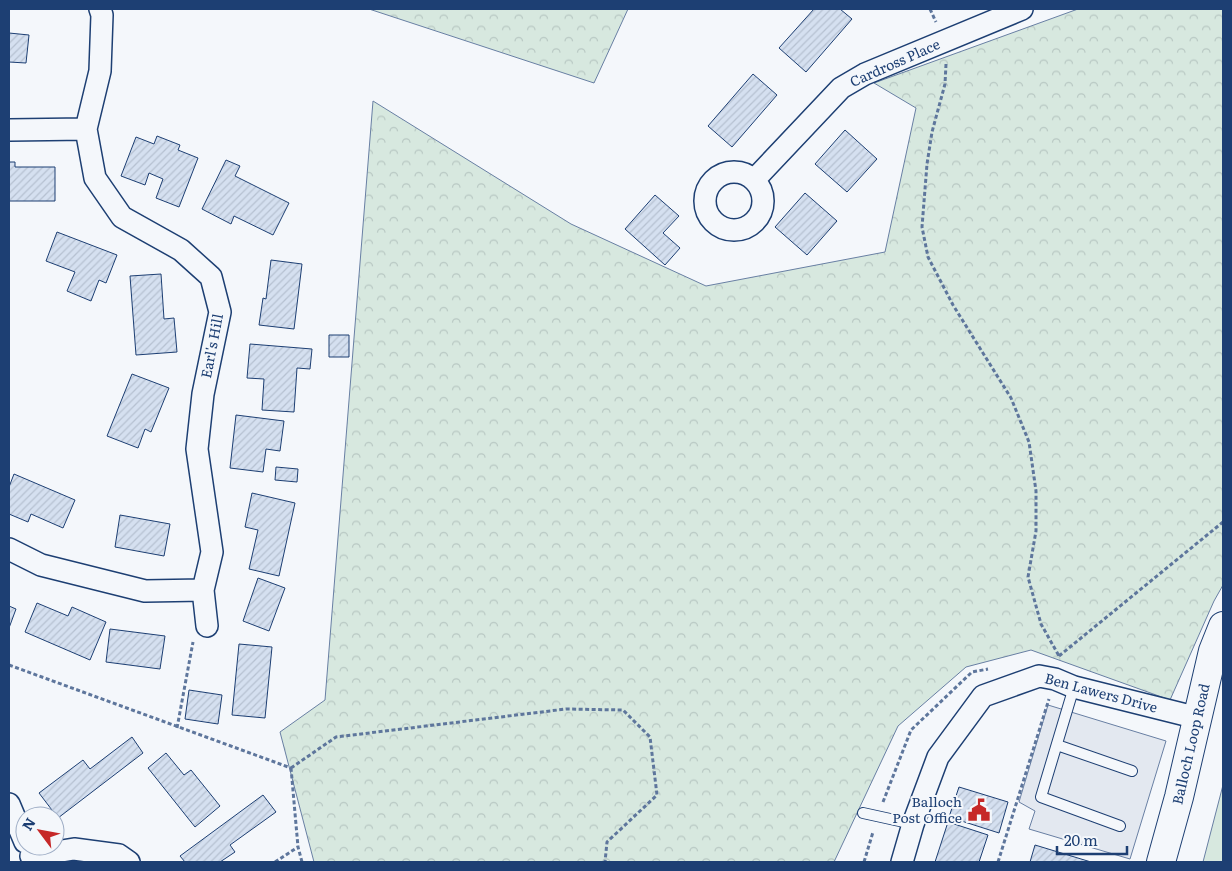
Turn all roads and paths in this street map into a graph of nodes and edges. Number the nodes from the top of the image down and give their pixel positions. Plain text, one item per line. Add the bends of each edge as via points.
1 (100, 9) edge
2 (1016, 12) edge
3 (945, 42) junction
4 (86, 128) junction
5 (9, 130) edge
6 (755, 179) dead end
7 (1223, 522) edge
8 (9, 549) edge
9 (203, 590) junction
10 (207, 626) joint
11 (1223, 626) edge
12 (9, 665) edge
13 (1064, 683) junction
14 (1198, 718) junction
15 (177, 728) junction
16 (1057, 745) junction
17 (290, 768) junction
18 (1132, 771) dead end
19 (9, 804) edge
20 (863, 813) dead end
21 (878, 816) junction
22 (15, 818) edge
23 (913, 824) junction
24 (1120, 826) dead end
25 (298, 847) junction
26 (65, 849) edge
27 (130, 862) edge
28 (275, 862) edge
29 (302, 862) edge
30 (605, 862) edge
31 (864, 862) edge
32 (902, 862) edge
33 (998, 862) edge
34 (1161, 862) edge

1 - 4 street, Earl's Hill via 100,71
2 - 3 street, Cardross Place
3 - 6 street, Cardross Place via 865,74 842,88
3 - 7 path via 945,84 932,132 922,226 928,257 953,305 1011,398 1029,442 1036,491 1036,531 1028,577 1041,624 1059,656
4 - 5 street
4 - 9 street, Earl's Hill via 96,178 122,216 181,250 211,277 220,312 203,394 197,449 212,552
8 - 9 street via 41,565 145,592
9 - 10 street, Earl's Hill
10 - 15 path via 194,636
11 - 14 street, Balloch Loop Road via 1213,651
12 - 15 path
13 - 14 street, Ben Lawers Drive
13 - 16 lane
13 - 23 street, Ben Lawers Drive via 1038,676 983,696 938,757
13 - 33 path
14 - 34 street, Balloch Loop Road
15 - 17 path
16 - 18 lane
16 - 24 lane via 1041,797
17 - 25 path
17 - 30 path via 336,737 566,709 623,710 650,737 657,795 607,842
19 - 22 street
20 - 21 lane
21 - 23 lane
21 - 31 path
23 - 32 street, Ben Lawers Drive
25 - 28 path
25 - 29 path
26 - 27 street via 119,855

